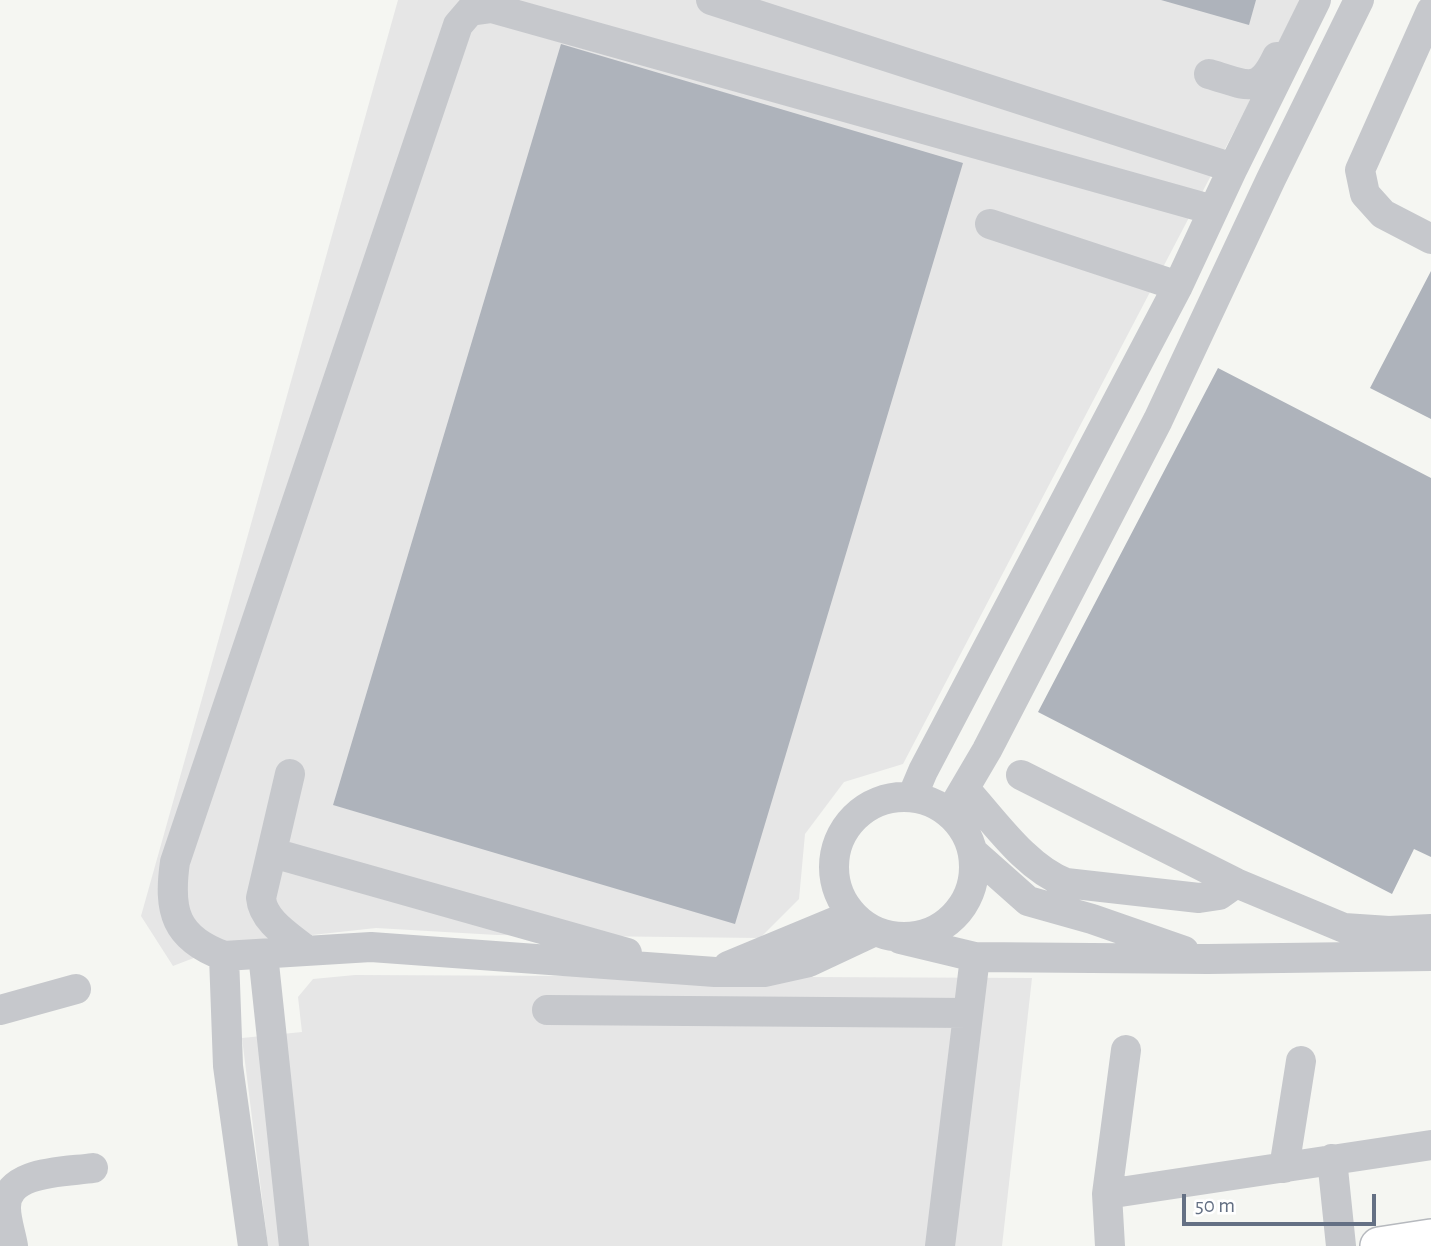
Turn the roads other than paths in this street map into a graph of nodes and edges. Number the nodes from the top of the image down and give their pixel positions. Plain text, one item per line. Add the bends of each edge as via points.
1 (711, 0) edge
2 (1304, 0) edge
3 (1316, 0) edge
4 (1359, 0) edge
5 (1431, 11) edge
6 (1209, 74) dead end
7 (1233, 168) junction
8 (1213, 210) junction
9 (990, 224) dead end
10 (1431, 239) edge
11 (1178, 286) junction
12 (290, 774) dead end
13 (1021, 775) dead end
14 (912, 797) junction
15 (958, 801) junction
16 (273, 853) junction
17 (975, 853) junction
18 (1237, 883) junction
19 (875, 928) junction
20 (1431, 929) edge
21 (306, 950) junction
22 (263, 954) junction
23 (224, 956) junction
24 (1431, 956) edge
25 (975, 957) junction
26 (1208, 959) junction
27 (701, 971) junction
28 (76, 989) dead end
29 (0, 1010) edge
30 (547, 1010) dead end
31 (968, 1013) junction
32 (1126, 1050) dead end
33 (1301, 1061) dead end
34 (1431, 1144) edge
35 (1332, 1159) junction
36 (93, 1168) dead end
37 (1284, 1168) junction
38 (1107, 1194) junction
39 (1431, 1238) edge
40 (13, 1246) edge
41 (253, 1246) edge
42 (294, 1246) edge
43 (940, 1246) edge
44 (1110, 1246) edge
45 (1340, 1246) edge
46 (1379, 1246) edge

1 - 7 street
2 - 6 street via 1269,74 1260,83 1249,85
3 - 7 street
4 - 15 street via 1158,420
5 - 10 street via 1360,170 1365,194 1383,214
7 - 8 street
8 - 11 street
8 - 23 street via 492,8 470,10 458,25 175,862 176,915 188,936 204,949
9 - 11 street
11 - 14 street
12 - 16 street
13 - 18 street
14 - 15 street
14 - 19 street via 884,800 859,813 841,835 833,862 837,890
15 - 17 street
15 - 18 street via 1035,866 1066,883 1199,898 1219,895
16 - 21 street via 262,909
16 - 27 street
17 - 19 street via 974,886 958,914 932,933
17 - 26 street via 1028,901
18 - 20 street via 1344,928
19 - 25 street
19 - 27 street
21 - 22 street
21 - 27 street via 371,947
22 - 23 street
22 - 42 street
23 - 41 street via 228,1066
24 - 26 street
25 - 26 street
25 - 31 street
28 - 29 street
30 - 31 street
31 - 43 street
32 - 38 street
33 - 37 street
34 - 35 street
35 - 37 street
35 - 45 street
36 - 40 street via 25,1178 9,1191 6,1206
37 - 38 street
38 - 44 street
39 - 46 main road

